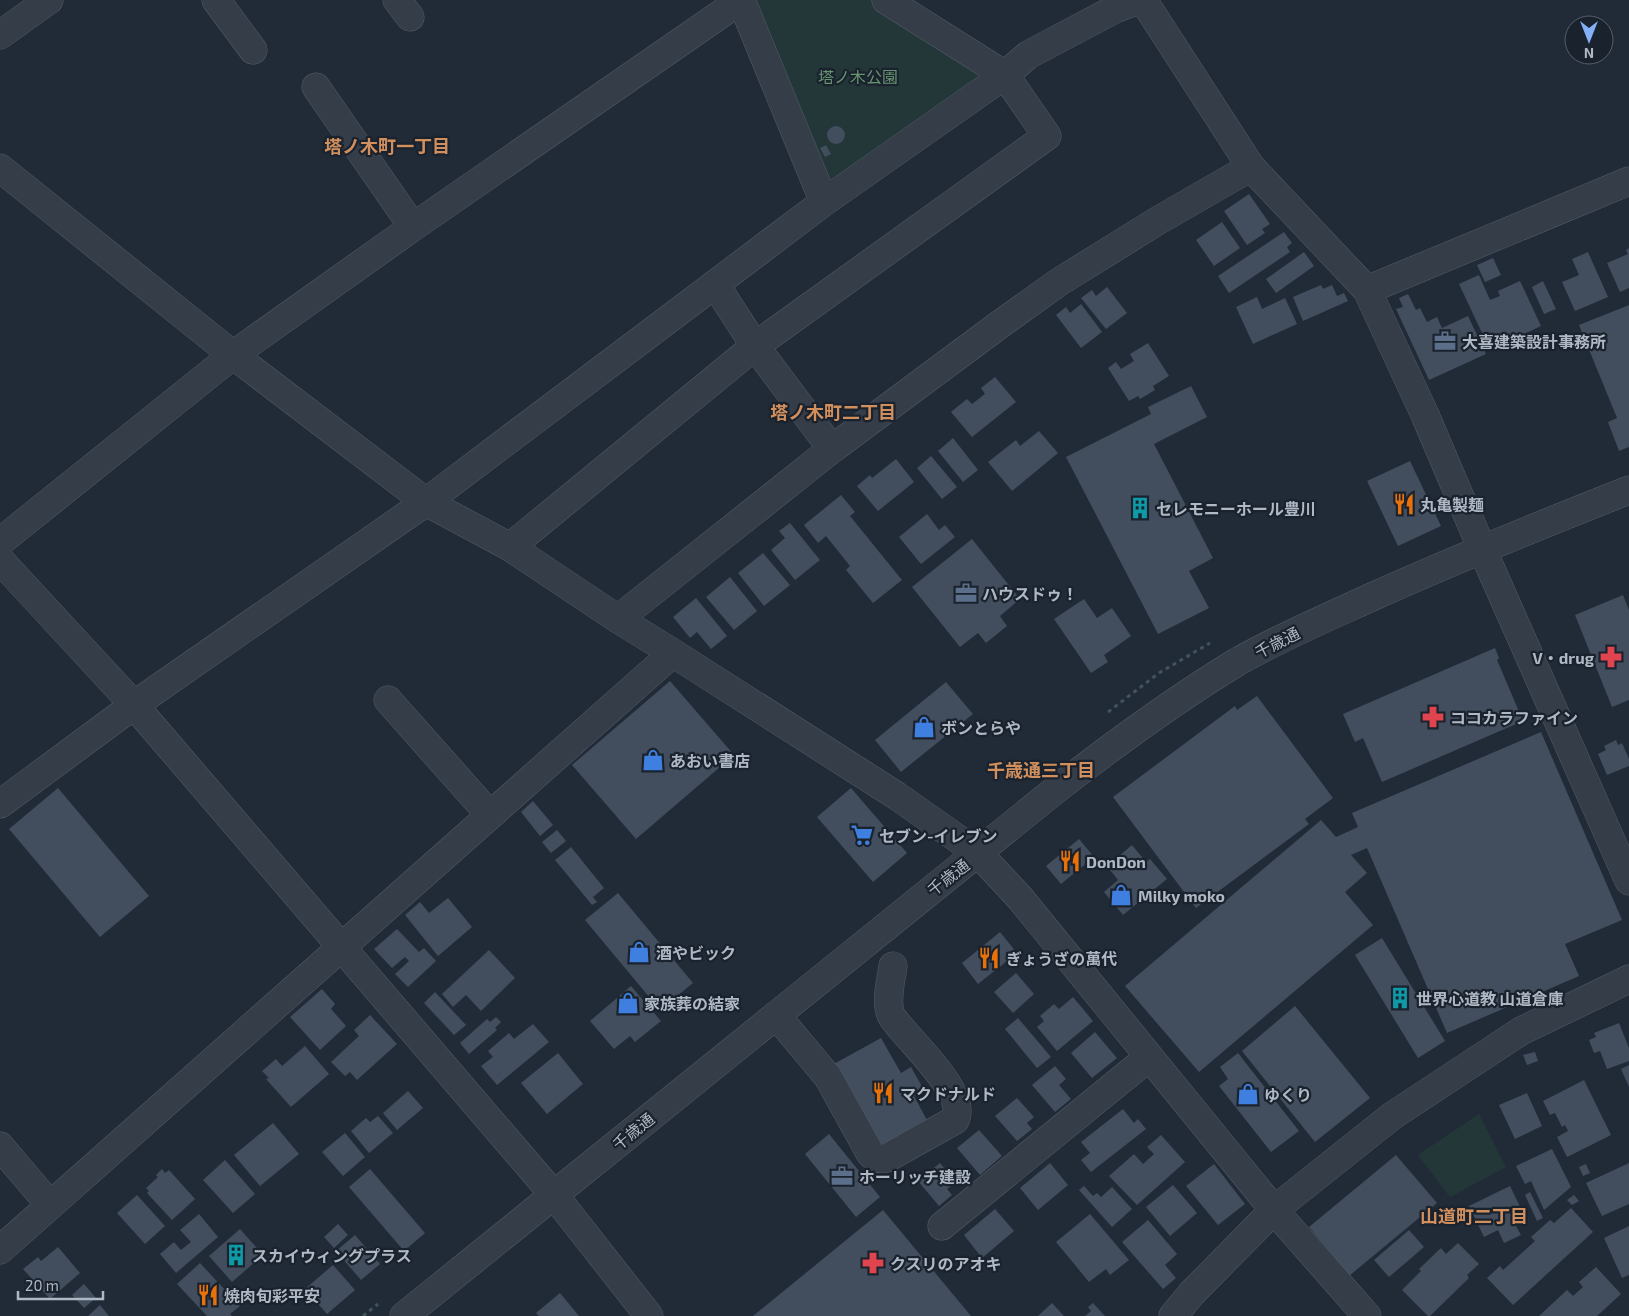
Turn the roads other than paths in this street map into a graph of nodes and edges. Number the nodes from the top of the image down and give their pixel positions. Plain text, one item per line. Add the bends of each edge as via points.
1 (49, 0) edge
2 (216, 0) edge
3 (741, 0) edge
4 (886, 0) edge
5 (1139, 0) edge
6 (1143, 0) edge
7 (0, 35) edge
8 (254, 50) dead end
9 (1005, 75) junction
10 (316, 88) dead end
11 (1251, 167) junction
12 (0, 168) edge
13 (1629, 181) edge
14 (824, 202) junction
15 (413, 227) junction
16 (715, 284) junction
17 (1367, 290) junction
18 (755, 346) junction
19 (233, 355) junction
20 (832, 449) junction
21 (1629, 490) edge
22 (426, 502) junction
23 (0, 542) edge
24 (510, 547) junction
25 (1482, 549) junction
26 (0, 560) edge
27 (618, 619) junction
28 (673, 653) junction
29 (388, 700) dead end
30 (134, 705) junction
31 (0, 804) edge
32 (490, 815) junction
33 (978, 853) junction
34 (1629, 880) edge
35 (342, 947) junction
36 (893, 966) dead end
37 (1629, 979) edge
38 (776, 1015) junction
39 (1149, 1057) junction
40 (0, 1146) edge
41 (554, 1195) junction
42 (50, 1206) junction
43 (1274, 1210) junction
44 (942, 1226) dead end
45 (0, 1250) edge
46 (404, 1316) edge
47 (649, 1316) edge
48 (1173, 1316) edge
49 (1367, 1316) edge

1 - 7 street
2 - 8 street
3 - 14 street
3 - 15 street
4 - 9 street
5 - 9 street via 1115,9 1028,55
6 - 11 street
9 - 14 street
9 - 18 street via 1047,136
10 - 15 street
11 - 17 street
11 - 20 street via 1059,282
12 - 19 street
13 - 17 street
14 - 16 street
15 - 19 street
16 - 18 street
16 - 22 street
17 - 25 street
18 - 20 street
18 - 24 street
19 - 22 street
19 - 23 street
20 - 27 street
21 - 25 street, 千歳通
22 - 24 street
22 - 30 street
24 - 27 street
25 - 33 street, 千歳通 via 1309,625 1238,662 1144,723
25 - 34 street
26 - 30 street
27 - 28 street
28 - 32 street
28 - 33 street via 897,796
29 - 32 street
30 - 31 street
30 - 35 street
32 - 35 street
33 - 38 street, 千歳通
33 - 39 street via 1020,898
35 - 41 street
35 - 42 street
36 - 38 street via 888,1004 890,1015 919,1050 926,1078 942,1106 944,1120 938,1130 886,1158 874,1158 828,1077
37 - 43 street via 1521,1031 1392,1116
38 - 41 street, 千歳通
39 - 43 street
39 - 44 street
40 - 42 street
41 - 46 street, 千歳通
41 - 47 street
42 - 45 street
43 - 48 street
43 - 49 street

